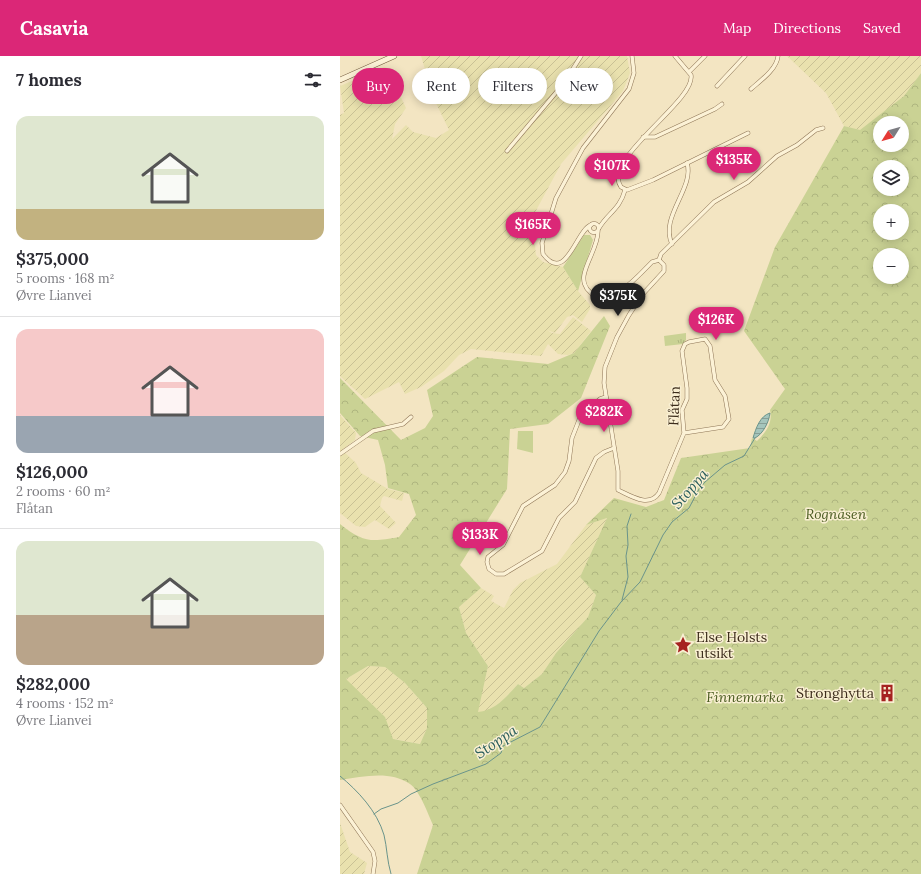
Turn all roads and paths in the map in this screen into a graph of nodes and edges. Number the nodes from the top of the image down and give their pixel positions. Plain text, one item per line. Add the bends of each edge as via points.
1 (394, 56) edge
2 (581, 56) edge
3 (632, 56) edge
4 (675, 56) edge
5 (705, 56) edge
6 (745, 56) edge
7 (778, 56) edge
8 (689, 72) junction
9 (340, 80) edge
10 (717, 86) dead end
11 (751, 89) dead end
12 (722, 104) dead end
13 (823, 128) dead end
14 (748, 133) dead end
15 (643, 138) junction
16 (507, 151) dead end
17 (687, 163) junction
18 (625, 190) junction
19 (602, 223) junction
20 (593, 224) junction
21 (598, 230) junction
22 (582, 232) junction
23 (591, 232) junction
24 (595, 242) junction
25 (672, 244) junction
26 (659, 260) junction
27 (606, 397) junction
28 (411, 417) dead end
29 (684, 433) junction
30 (614, 448) junction
31 (340, 454) edge
32 (340, 805) edge
33 (372, 874) edge

1 - 9 main road
2 - 16 street via 564,83
3 - 22 street via 634,72 629,89 585,144 556,198 542,243 543,254 552,262 565,260
4 - 8 street
5 - 8 street
6 - 10 street
7 - 11 street via 769,72
8 - 15 street via 692,81 687,90
12 - 15 street via 655,137
13 - 25 street via 777,156 748,182 714,202
14 - 17 street
15 - 18 street via 629,155 619,174 619,184
17 - 18 street via 650,182
17 - 25 street via 687,176 669,226
18 - 19 street via 617,208
19 - 20 street
19 - 21 street
20 - 21 street
20 - 22 street
20 - 23 street
21 - 23 street
21 - 24 street
22 - 23 street
23 - 24 street
24 - 26 street via 584,281 588,291 597,297 607,298 615,294 652,262
25 - 26 street via 661,254
26 - 27 street via 664,265 664,272 642,295 608,358 604,378
27 - 30 street
27 - 30 street via 581,415 572,438 565,472 555,485 523,506 503,545 488,557 489,569 496,574 504,574 542,551 560,518 575,502 596,458
28 - 31 street via 403,424 372,431
29 - 29 street, Flåtan via 721,427 729,419 725,396 715,380 710,346 705,339 685,344 682,351 687,388 687,399 682,410
29 - 30 street, Flåtan via 659,492 654,498 644,500 618,490
32 - 33 street via 373,852 375,861

